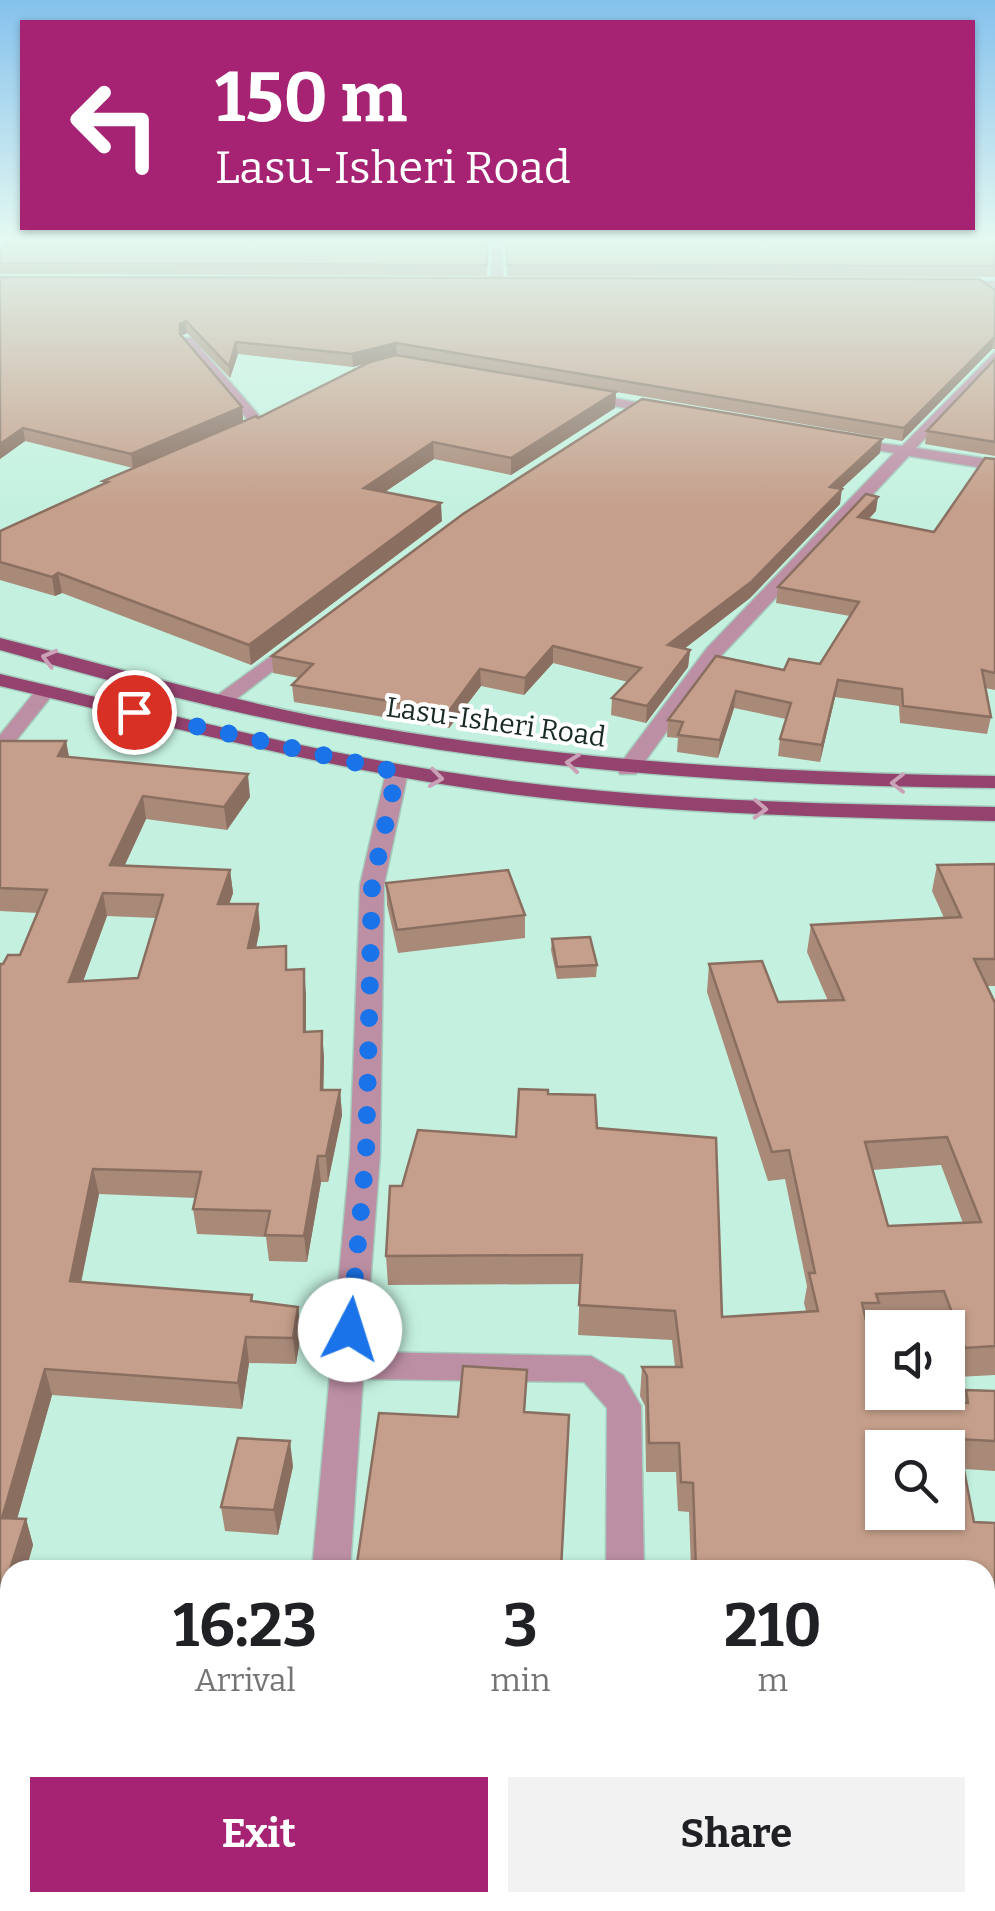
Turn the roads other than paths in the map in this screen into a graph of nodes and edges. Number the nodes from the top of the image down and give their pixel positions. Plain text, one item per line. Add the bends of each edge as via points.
1 (188, 341) edge
2 (995, 356) edge
3 (562, 392) edge
4 (635, 406) junction
5 (674, 413) edge
6 (276, 415) edge
7 (619, 417) edge
8 (258, 423) junction
9 (241, 431) edge
10 (830, 438) edge
11 (908, 451) junction
12 (995, 466) edge
13 (313, 631) edge
14 (0, 644) edge
15 (0, 680) edge
16 (44, 692) junction
17 (218, 703) junction
18 (0, 748) edge
19 (628, 769) junction
20 (397, 772) junction
21 (995, 782) edge
22 (995, 814) edge
23 (346, 1365) junction
24 (331, 1560) edge
25 (625, 1560) edge

1 - 8 street
2 - 11 street
3 - 4 street
4 - 5 street
4 - 7 street
6 - 8 street
8 - 9 street
10 - 11 street
11 - 12 street
11 - 19 street via 714,652
13 - 17 street
17 -> 14 main road, Lasu-Isheri Road
15 - 16 main road
16 - 18 street
16 - 20 main road
19 -> 17 main road, Lasu-Isheri Road via 361,734
21 -> 19 main road, Lasu-Isheri Road
20 -> 22 main road via 728,808
20 - 23 street via 372,885 366,1155
23 - 24 street
23 - 25 street via 591,1369 624,1406

